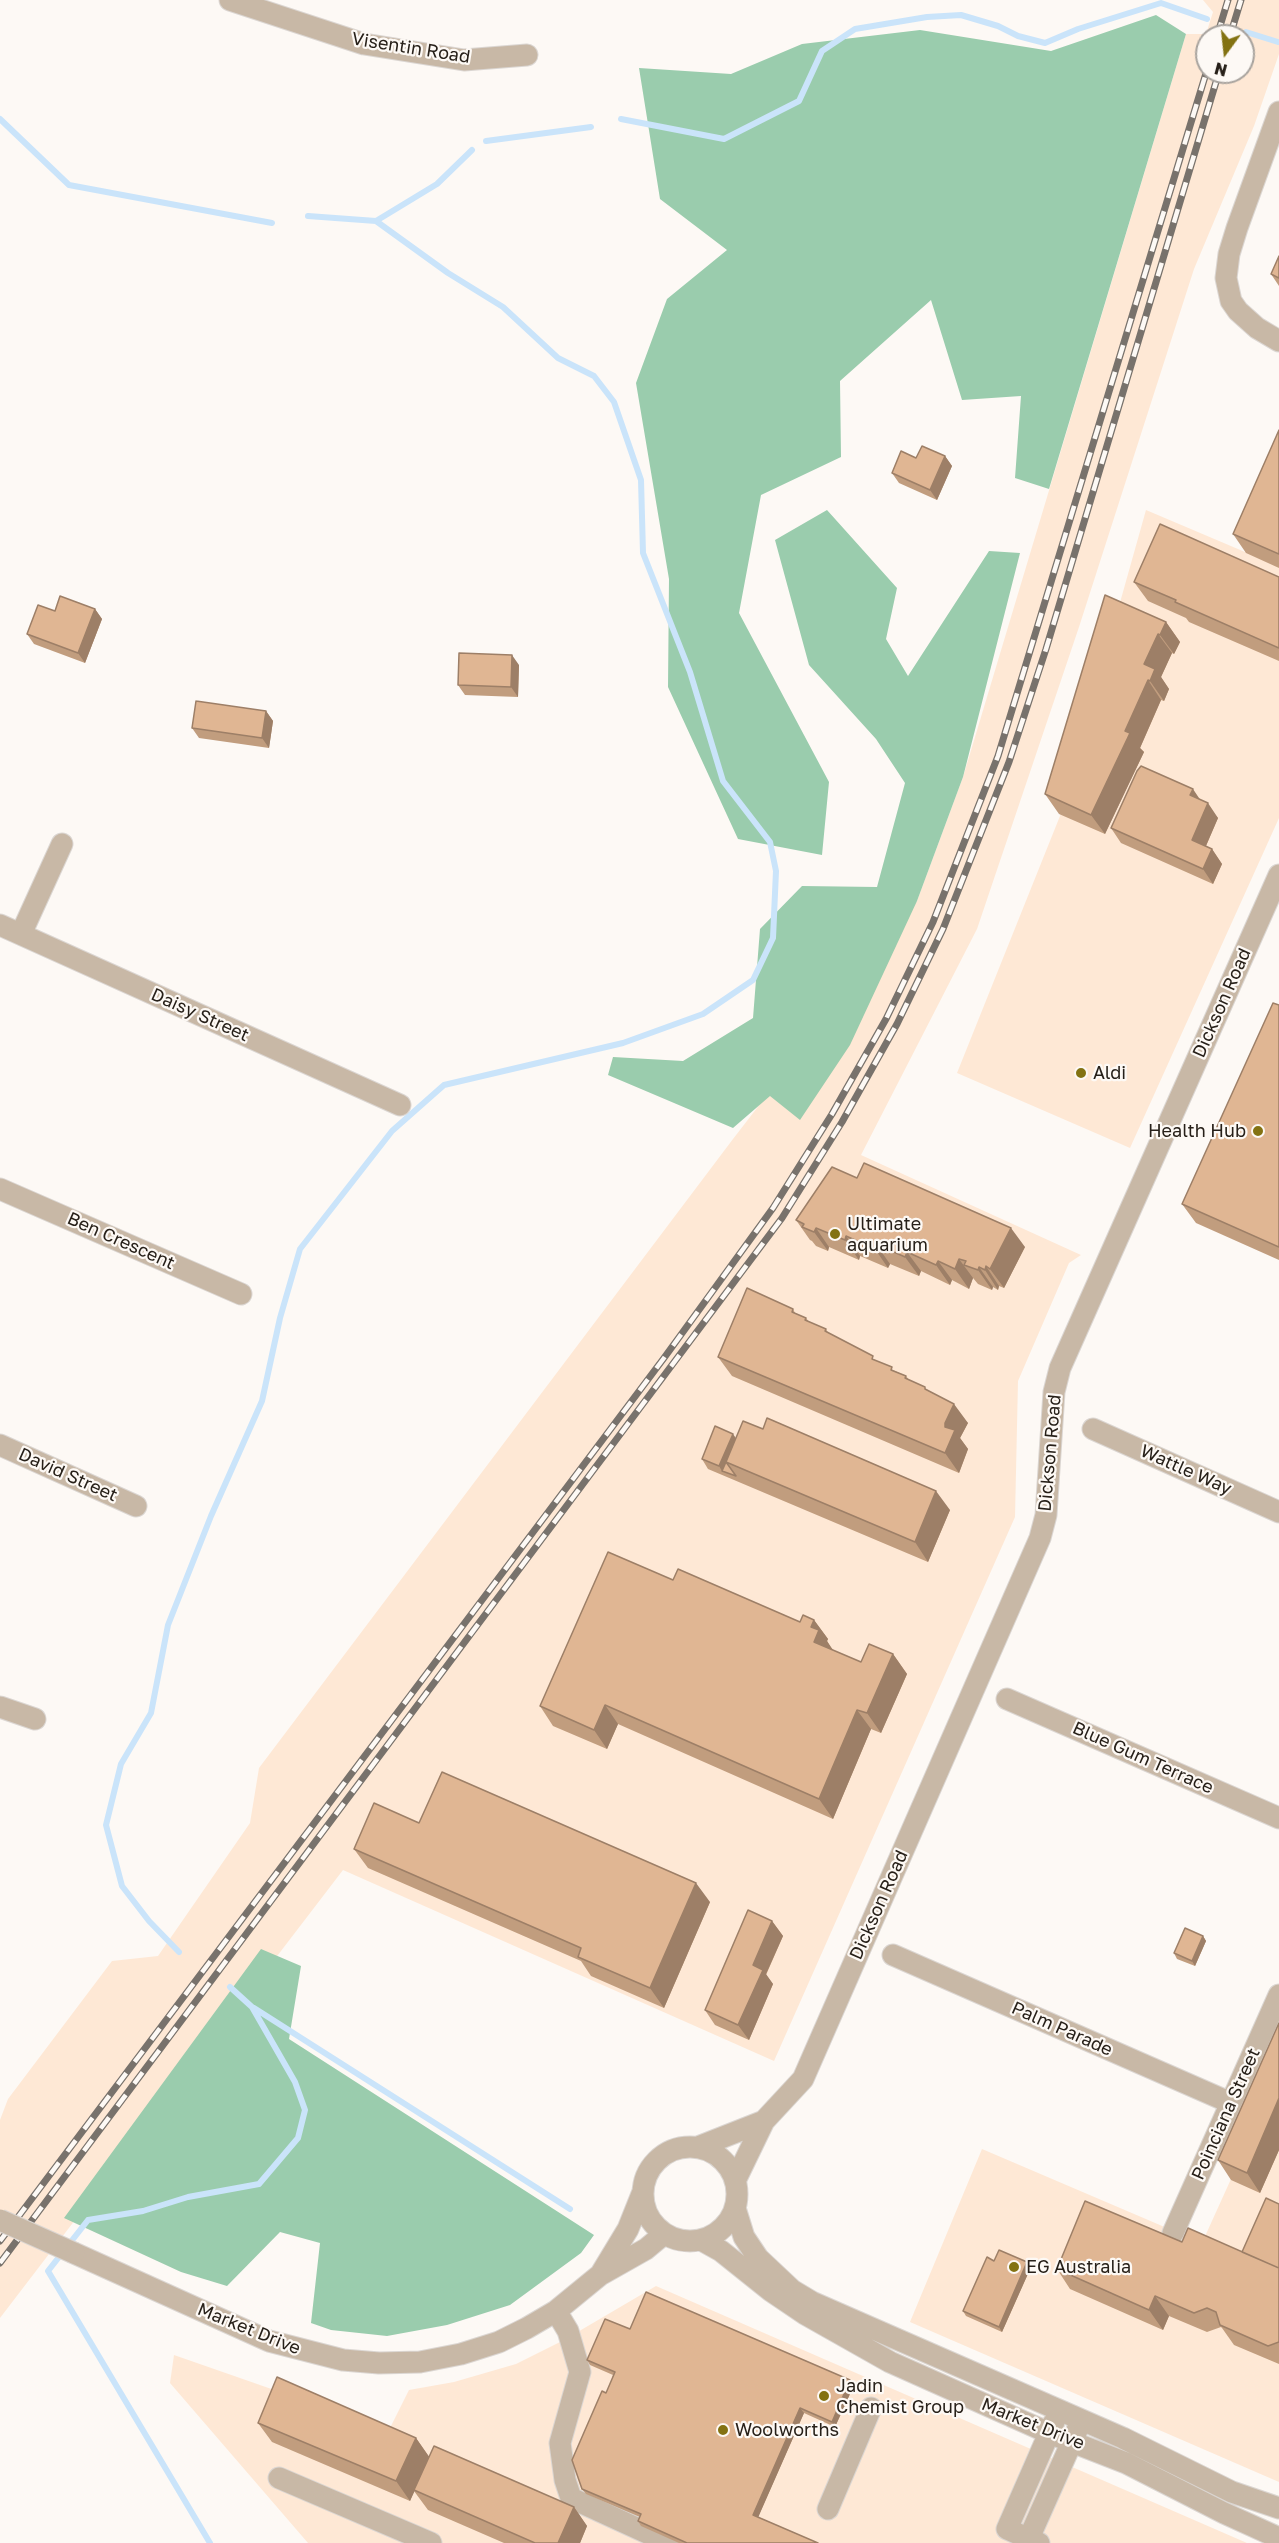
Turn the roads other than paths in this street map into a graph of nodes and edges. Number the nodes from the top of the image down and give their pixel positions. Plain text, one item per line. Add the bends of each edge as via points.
1 (230, 0) edge
2 (527, 56) dead end
3 (1279, 112) edge
4 (1279, 340) edge
5 (62, 844) dead end
6 (1279, 875) edge
7 (0, 925) edge
8 (21, 934) junction
9 (400, 1105) dead end
10 (0, 1189) edge
11 (241, 1294) dead end
12 (1093, 1429) dead end
13 (0, 1445) edge
14 (136, 1506) dead end
15 (1279, 1512) edge
16 (1007, 1699) dead end
17 (0, 1707) edge
18 (35, 1719) dead end
19 (1279, 1818) edge
20 (892, 1955) dead end
21 (1279, 1995) edge
22 (1231, 2103) junction
23 (764, 2121) junction
24 (698, 2147) junction
25 (735, 2181) junction
26 (642, 2194) junction
27 (735, 2208) junction
28 (0, 2220) edge
29 (1173, 2233) dead end
30 (664, 2234) junction
31 (703, 2241) junction
32 (600, 2275) junction
33 (556, 2311) junction
34 (871, 2408) dead end
35 (1059, 2410) junction
36 (1082, 2420) junction
37 (1049, 2433) junction
38 (1073, 2440) junction
39 (279, 2478) dead end
40 (1279, 2508) edge
41 (828, 2509) dead end
42 (1279, 2538) edge
43 (1034, 2541) edge
44 (431, 2543) edge
45 (669, 2543) edge

1 - 2 street, Visentin Road via 364,44 465,60
3 - 4 street via 1236,228 1226,278 1231,302 1238,311
5 - 8 street
6 - 23 street, Dickson Road via 1060,1368 1054,1392 1046,1515 1040,1538 803,2079
7 - 8 street, Daisy Street
8 - 9 street, Daisy Street
10 - 11 street, Ben Crescent
12 - 15 street, Wattle Way
13 - 14 street, David Street
16 - 19 street, Blue Gum Terrace
17 - 18 street
20 - 22 street, Palm Parade
21 - 22 street, Poinciana Street
22 - 29 street, Poinciana Street
23 - 24 street, Dickson Road
23 - 25 street, Dickson Road
24 - 25 street via 727,2164
24 - 26 street via 680,2147 660,2156 646,2173
25 - 27 street
26 - 30 street via 646,2214
26 - 32 street, Market Drive via 628,2229
27 - 31 street via 717,2234
27 - 35 street, Market Drive via 744,2237 758,2258 792,2290
28 - 33 street, Market Drive, bridge via 269,2341 343,2360 420,2362 461,2354 499,2342
30 - 31 street via 678,2240
30 - 32 street, Market Drive
31 - 37 street, Market Drive via 771,2291 864,2348
32 - 33 street, Market Drive
33 - 45 street via 568,2331 580,2372 560,2443 571,2498
34 - 41 street
35 - 36 street, Market Drive
35 - 37 street
36 - 38 street
36 - 40 street, Market Drive via 1232,2492
37 - 38 street, Market Drive
37 - 43 street via 1007,2529
38 - 42 street, Market Drive
38 - 43 street
39 - 44 street

